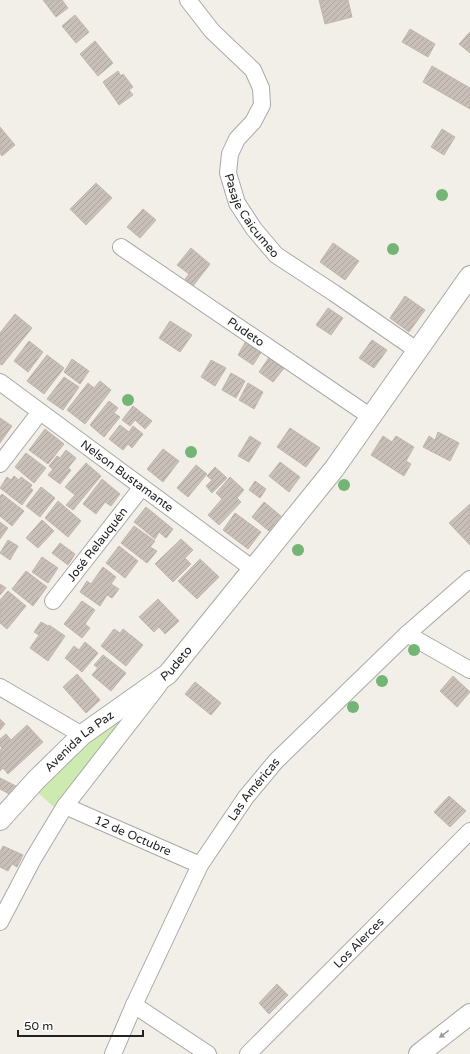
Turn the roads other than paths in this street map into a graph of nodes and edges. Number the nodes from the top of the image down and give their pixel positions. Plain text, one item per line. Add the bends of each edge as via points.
1 (188, 0) edge
2 (121, 247) dead end
3 (470, 276) edge
4 (418, 350) junction
5 (0, 382) edge
6 (40, 412) junction
7 (371, 417) junction
8 (0, 464) edge
9 (142, 488) junction
10 (253, 569) junction
11 (470, 579) edge
12 (53, 601) dead end
13 (407, 634) junction
14 (470, 670) edge
15 (168, 674) junction
16 (0, 687) edge
17 (82, 736) junction
18 (65, 806) junction
19 (0, 820) edge
20 (470, 831) edge
21 (200, 865) junction
22 (0, 922) edge
23 (134, 1005) junction
24 (470, 1014) edge
25 (113, 1054) edge
26 (208, 1054) edge
27 (248, 1054) edge
28 (419, 1054) edge

1 - 4 street, Pasaje Caicumeo via 212,31 253,70 261,88 262,105 253,122 237,139 230,154 228,173 238,202 254,229 276,255
2 - 7 street, Pudeto
3 - 4 street, Pudeto
4 - 7 street, Pudeto
5 - 6 street, Nelson Bustamante
6 - 8 street
6 - 9 street, Nelson Bustamante
7 - 10 street, Pudeto via 334,468
9 - 10 street, Nelson Bustamante
9 - 12 street, José Relauquén
10 - 15 street, Pudeto
11 - 13 street, Las Américas
13 - 14 street
13 - 21 street, Las Américas via 276,761 246,797
15 - 17 street, Avenida La Paz
15 - 18 street, Pudeto
16 - 17 street
17 - 19 street, Avenida La Paz via 36,780
18 - 21 street, 12 de Octubre
18 - 22 street, Pudeto via 33,859
20 - 27 street, Los Alerces
21 - 23 street, Las Américas
23 - 25 street, Las Américas
23 - 26 street
24 -> 28 street

